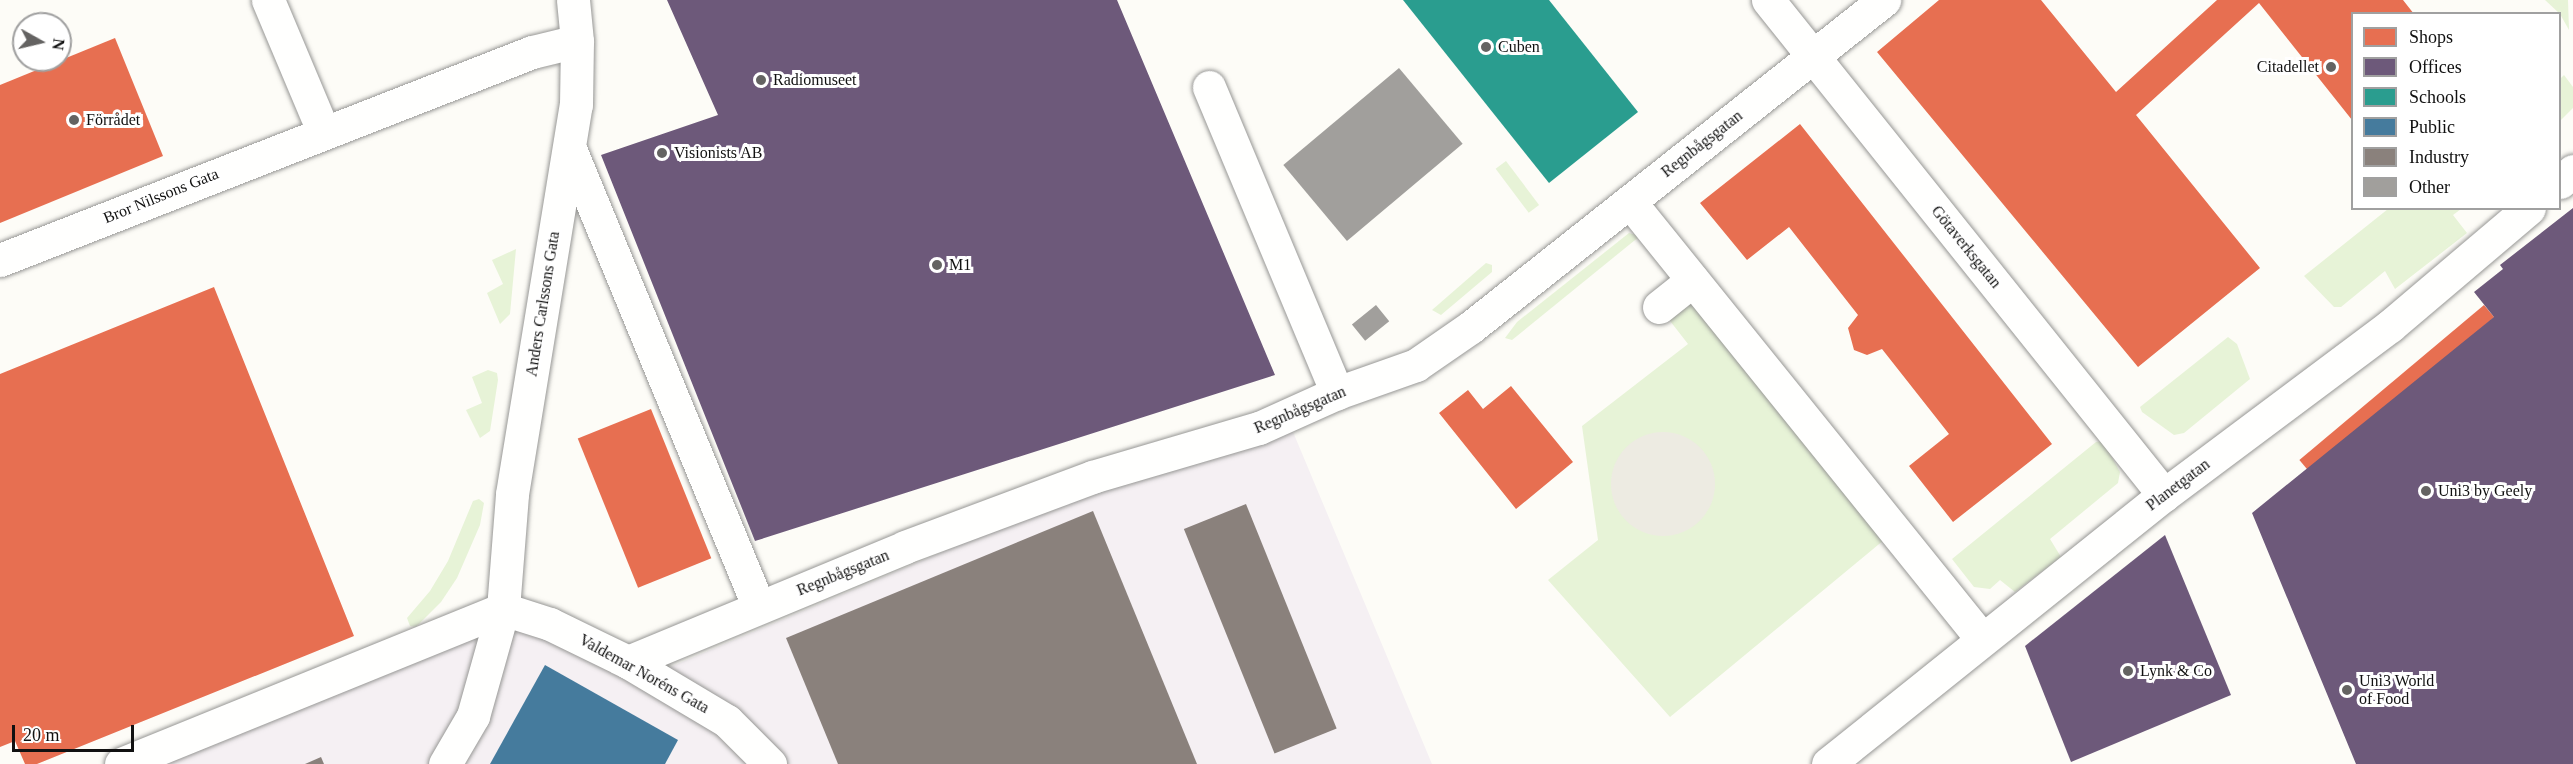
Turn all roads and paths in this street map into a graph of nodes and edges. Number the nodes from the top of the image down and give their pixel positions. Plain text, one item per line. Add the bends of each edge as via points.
1 (268, 0) edge
2 (573, 0) edge
3 (1768, 0) edge
4 (1884, 0) edge
5 (577, 41) junction
6 (1814, 56) junction
7 (1209, 87) dead end
8 (324, 134) junction
9 (570, 149) junction
10 (2573, 171) edge
11 (2561, 180) edge
12 (1630, 202) junction
13 (2527, 210) edge
14 (0, 260) edge
15 (1693, 280) junction
16 (1659, 307) dead end
17 (1337, 393) junction
18 (2164, 495) junction
19 (759, 608) junction
20 (503, 609) junction
21 (1982, 639) junction
22 (628, 662) junction
23 (121, 764) edge
24 (445, 764) edge
25 (770, 764) edge
26 (1828, 764) edge

1 - 8 street
2 - 5 street, Anders Carlssons Gata
3 - 6 street, Götaverksgatan
4 - 6 street, Regnbågsgatan
5 - 8 street, Bror Nilssons Gata via 532,52
5 - 9 street, Anders Carlssons Gata via 576,105
6 - 12 street, Regnbågsgatan
6 - 18 street, Götaverksgatan
7 - 17 street
8 - 14 street, Bror Nilssons Gata
9 - 19 street
9 - 20 street, Anders Carlssons Gata via 512,494
10 - 11 street
12 - 15 street
12 - 17 street, Regnbågsgatan via 1471,327 1416,364
13 - 18 street, Planetgatan via 2390,326
15 - 16 street
15 - 21 street
17 - 19 street, Regnbågsgatan via 1259,428 1092,477
18 - 21 street, Planetgatan
19 - 22 street, Regnbågsgatan
20 - 22 street, Valdemar Noréns Gata via 550,624
20 - 23 street
20 - 24 street, Anders Carlssons Gata via 473,716
21 - 26 street, Planetgatan
22 - 25 street, Valdemar Noréns Gata via 727,721

